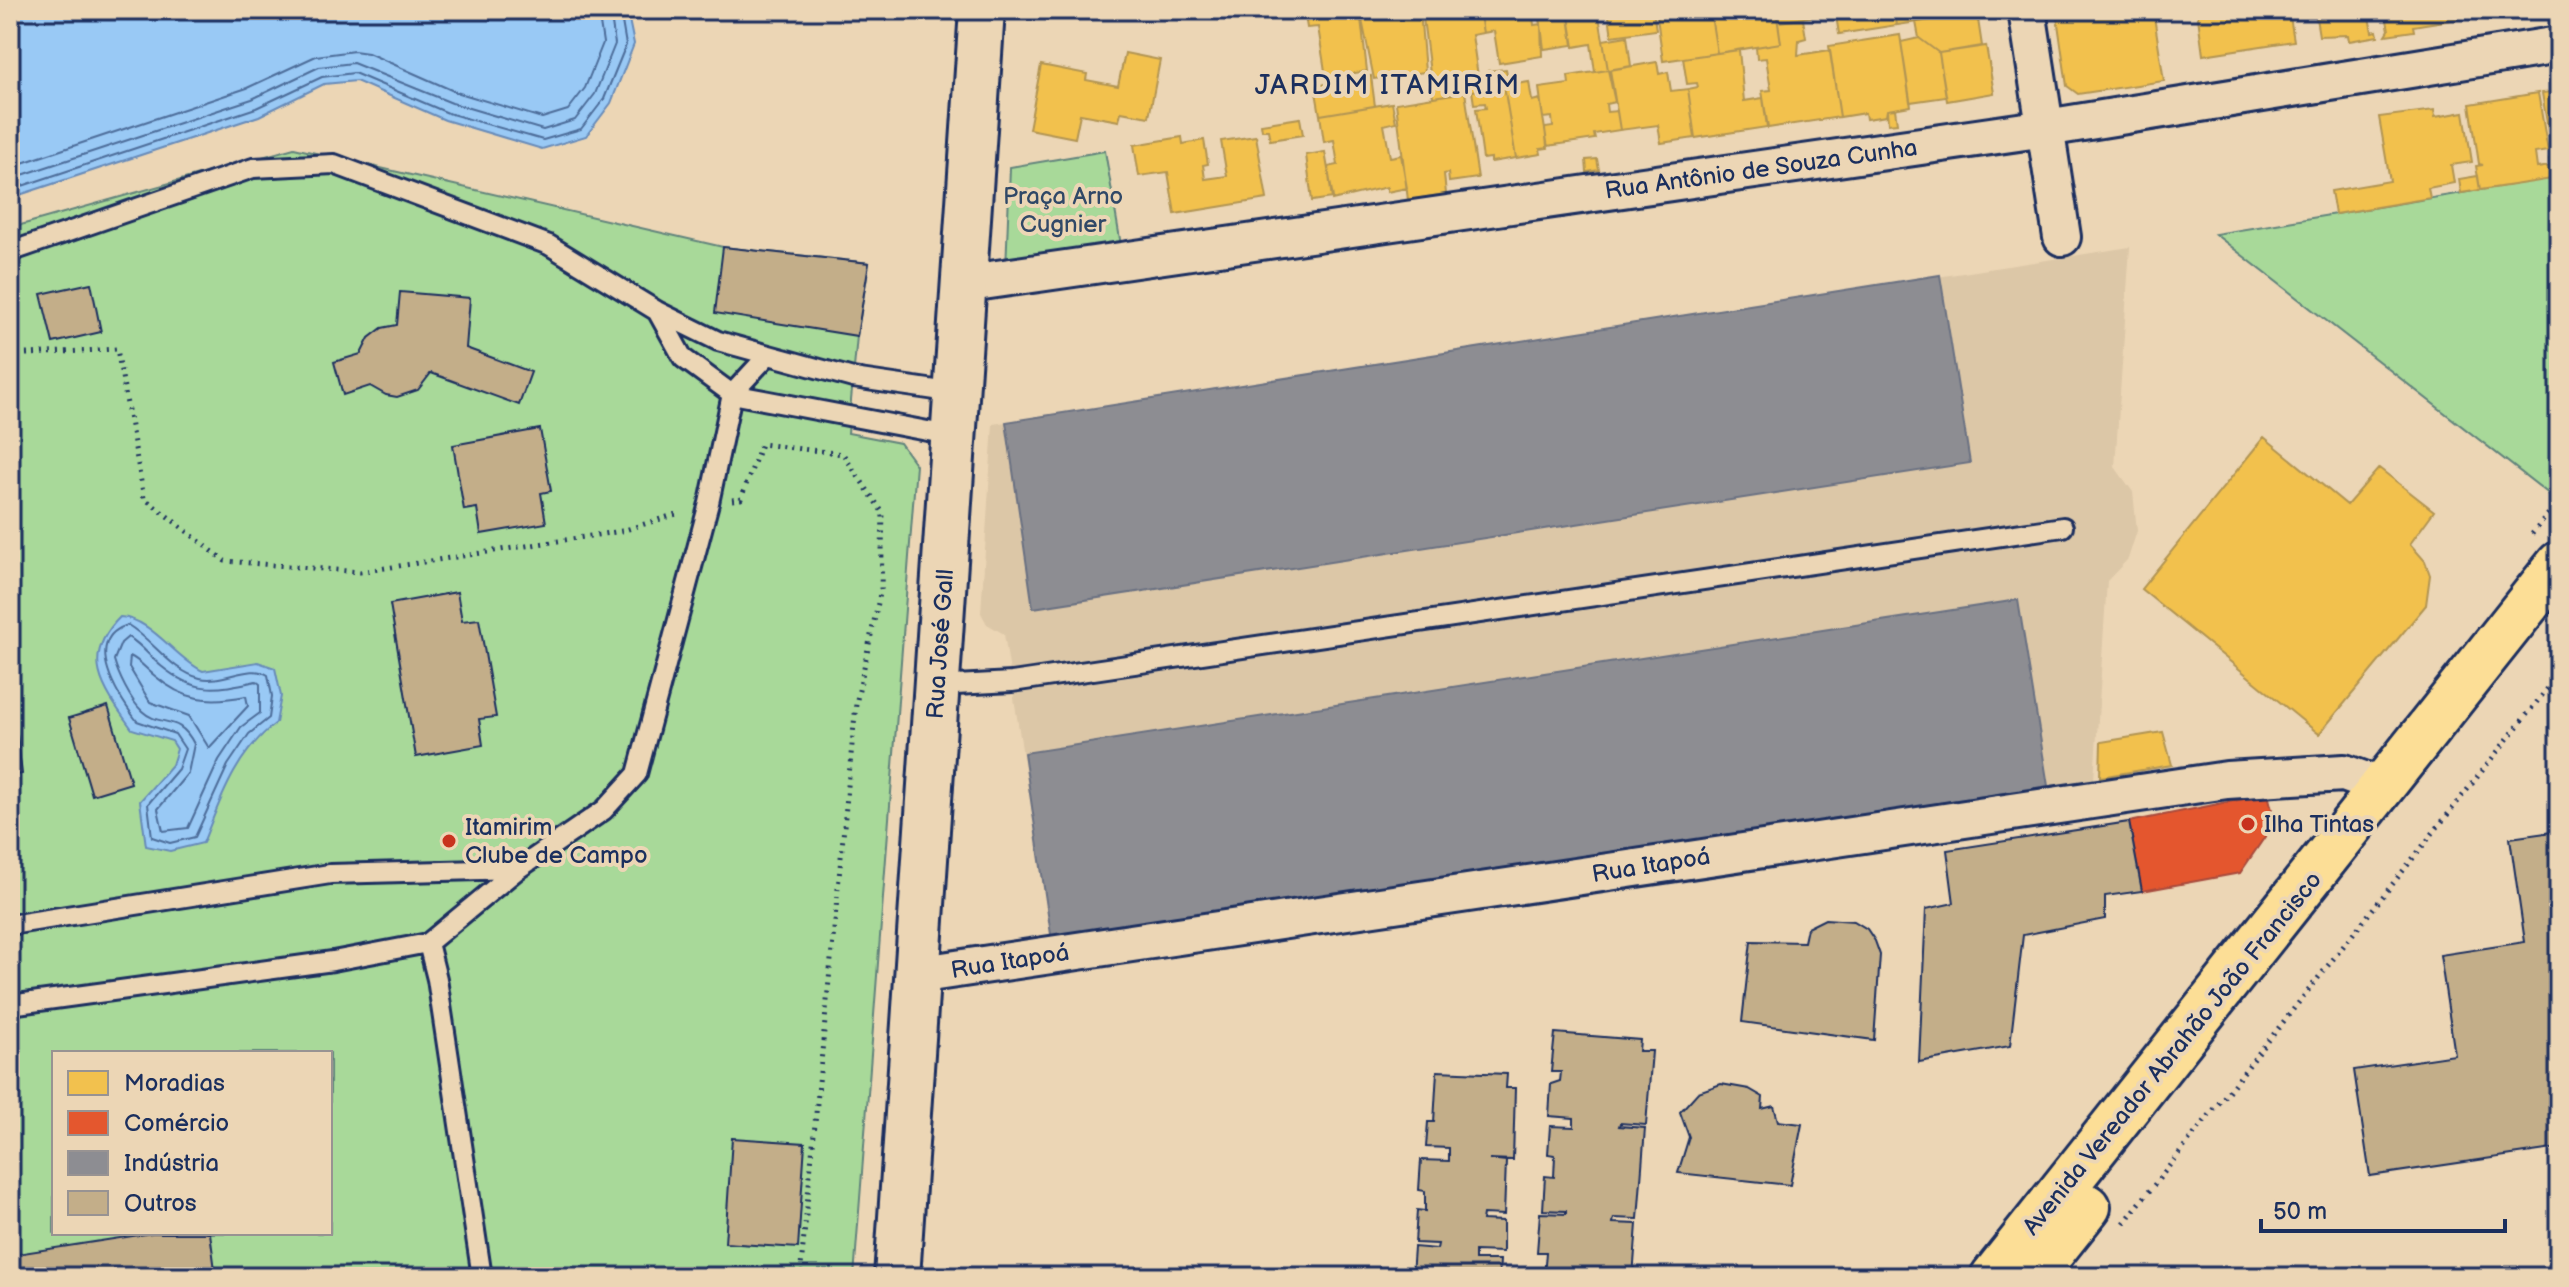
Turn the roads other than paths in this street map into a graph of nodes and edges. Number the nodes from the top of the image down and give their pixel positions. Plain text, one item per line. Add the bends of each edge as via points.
1 (982, 10) edge
2 (2027, 10) edge
3 (2559, 45) edge
4 (2046, 128) junction
5 (2062, 237) dead end
6 (10, 252) edge
7 (962, 284) junction
8 (657, 311) junction
9 (768, 355) junction
10 (956, 393) junction
11 (732, 394) junction
12 (954, 436) junction
13 (2063, 527) dead end
14 (2559, 564) edge
15 (2559, 612) edge
16 (937, 686) junction
17 (2385, 788) junction
18 (518, 869) junction
19 (10, 925) edge
20 (428, 943) junction
21 (916, 975) junction
22 (10, 1005) edge
23 (482, 1277) edge
24 (897, 1277) edge
25 (1993, 1277) edge
26 (2032, 1277) edge

1 - 7 main road, Rua José Gall
2 - 4 street
3 - 4 street, Rua Antônio de Souza Cunha
4 - 5 street
4 - 7 street, Rua Antônio de Souza Cunha
6 - 8 lane via 253,168 334,164 549,245
7 - 10 main road, Rua José Gall
8 - 9 lane via 718,341
8 - 11 lane via 683,358
9 - 10 lane via 853,378
9 - 11 lane
10 - 12 main road, Rua José Gall
11 - 12 lane
11 - 18 lane via 709,503 637,774 604,810
12 - 16 main road, Rua José Gall
13 - 16 lane via 1012,682
14 - 17 main road, Avenida Vereador Abrahão João Francisco
15 - 26 main road, Avenida Vereador Abrahão João Francisco
16 - 21 main road, Rua José Gall
17 - 21 street, Rua Itapoá via 2344,773 2227,780
17 - 25 main road, Avenida Vereador Abrahão João Francisco
18 - 19 lane via 330,874
18 - 20 lane
20 - 22 lane
20 - 23 lane
21 - 24 main road, Rua José Gall

